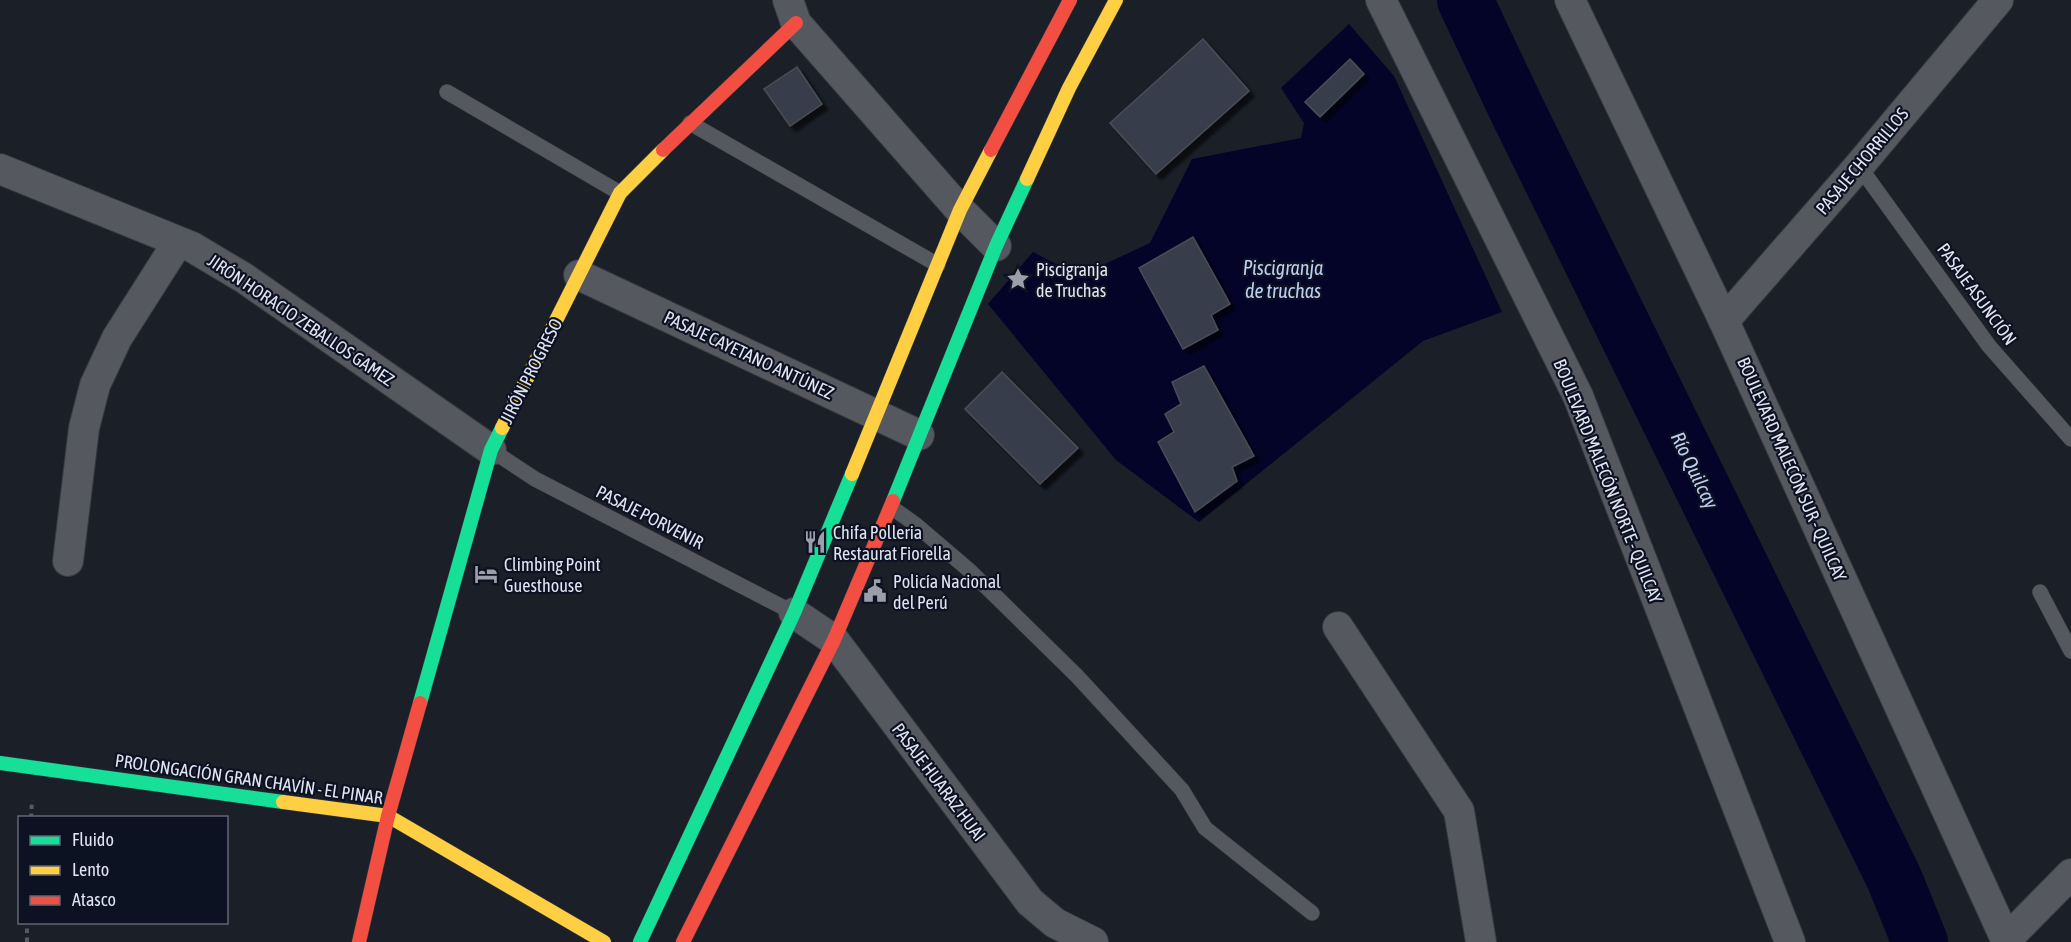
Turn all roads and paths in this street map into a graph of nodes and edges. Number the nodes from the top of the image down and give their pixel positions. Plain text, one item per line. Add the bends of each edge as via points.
1 (1070, 0) edge
2 (1116, 0) edge
3 (1381, 0) edge
4 (1570, 0) edge
5 (1998, 0) edge
6 (792, 12) edge
7 (447, 92) dead end
8 (690, 123) junction
9 (1860, 166) junction
10 (0, 169) edge
11 (620, 193) junction
12 (960, 210) junction
13 (178, 242) junction
14 (996, 246) junction
15 (938, 265) junction
16 (579, 275) junction
17 (1724, 321) junction
18 (877, 415) junction
19 (920, 435) junction
20 (2071, 439) edge
21 (491, 450) junction
22 (891, 507) junction
23 (68, 561) dead end
24 (2040, 592) dead end
25 (794, 613) junction
26 (1338, 627) dead end
27 (834, 640) junction
28 (2071, 651) edge
29 (0, 763) edge
30 (388, 816) junction
31 (2071, 874) edge
32 (1312, 914) dead end
33 (27, 924) edge
34 (2007, 941) edge
35 (27, 942) edge
36 (359, 942) edge
37 (604, 942) edge
38 (640, 942) edge
39 (683, 942) edge
40 (1093, 942) edge
41 (1482, 942) edge
42 (1790, 942) edge

1 - 12 main road
2 - 14 main road via 1069,88
3 - 42 street, BOULEVARD MALECÓN NORTE - QUILCAY via 1578,396
4 - 17 street, BOULEVARD MALECÓN SUR - QUILCAY
5 - 9 street, PASAJE CHORRILLOS
6 - 8 main road, JIRÓN PROGRESO
6 - 12 street
7 - 11 lane
8 - 11 main road, JIRÓN PROGRESO
8 - 15 lane
9 - 17 street, PASAJE CHORRILLOS
9 - 20 lane, PASAJE ASUNCIÓN via 1989,346
10 - 13 street, JIRÓN HORACIO ZEBALLOS GAMEZ
11 - 16 main road, JIRÓN PROGRESO
12 - 14 street
12 - 15 main road
13 - 21 street, JIRÓN HORACIO ZEBALLOS GAMEZ via 244,278
13 - 23 street via 117,338 95,384 84,428
14 - 19 main road
15 - 18 main road
16 - 18 street, PASAJE CAYETANO ANTÚNEZ
16 - 21 main road, JIRÓN PROGRESO
17 - 34 street, BOULEVARD MALECÓN SUR - QUILCAY
18 - 19 street, PASAJE CAYETANO ANTÚNEZ
18 - 25 main road
19 - 22 main road
21 - 25 lane, PASAJE PORVENIR via 535,480
21 - 30 main road, JIRÓN PROGRESO
22 - 27 main road
22 - 32 lane via 970,571 1077,676 1182,790 1205,828
24 - 28 lane
25 - 27 street, PASAJE HUARAZ HUAI
25 - 38 main road
26 - 41 street via 1459,811
27 - 39 main road
27 - 40 street, PASAJE HUARAZ HUAI via 1030,902 1056,923
29 - 30 main road, PROLONGACIÓN GRAN CHAVÍN - EL PINAR
30 - 36 main road, JIRÓN PROGRESO
30 - 37 main road, PROLONGACIÓN GRAN CHAVÍN - EL PINAR
31 - 34 street
33 - 35 path

